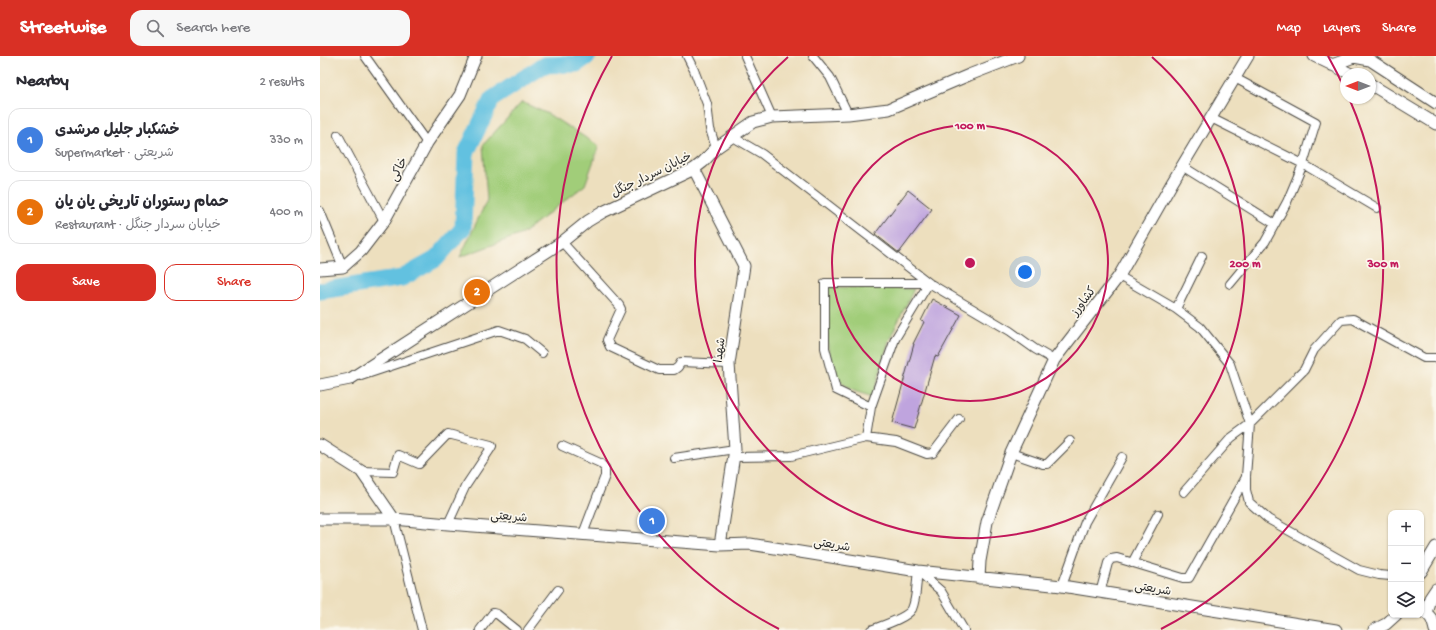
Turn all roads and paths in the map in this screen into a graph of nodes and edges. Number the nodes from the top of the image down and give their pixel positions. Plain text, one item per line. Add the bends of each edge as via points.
1 (365, 56) edge
2 (476, 56) edge
3 (687, 56) edge
4 (745, 56) edge
5 (812, 56) edge
6 (1018, 56) edge
7 (1248, 56) edge
8 (1314, 56) edge
9 (1332, 65) junction
10 (1340, 69) edge
11 (1235, 78) junction
12 (1376, 88) edge
13 (1436, 103) edge
14 (848, 114) junction
15 (772, 117) junction
16 (1211, 118) junction
17 (1436, 124) edge
18 (338, 135) dead end
19 (732, 137) junction
20 (426, 143) junction
21 (716, 148) junction
22 (1303, 164) junction
23 (1182, 166) junction
24 (694, 169) junction
25 (1377, 208) dead end
26 (320, 211) edge
27 (384, 221) junction
28 (1275, 224) junction
29 (562, 242) junction
30 (1202, 256) dead end
31 (343, 266) junction
32 (320, 269) edge
33 (1118, 276) junction
34 (929, 283) junction
35 (1230, 284) dead end
36 (1176, 309) junction
37 (542, 353) dead end
38 (1436, 358) edge
39 (1054, 360) junction
40 (729, 364) junction
41 (350, 379) junction
42 (320, 385) edge
43 (871, 407) junction
44 (959, 419) dead end
45 (1250, 424) junction
46 (866, 438) junction
47 (1070, 441) dead end
48 (320, 445) edge
49 (562, 446) dead end
50 (735, 453) junction
51 (1010, 453) junction
52 (1122, 457) dead end
53 (674, 458) dead end
54 (361, 471) junction
55 (1246, 476) junction
56 (1184, 492) dead end
57 (1158, 514) dead end
58 (394, 518) junction
59 (320, 519) edge
60 (448, 524) junction
61 (583, 534) junction
62 (720, 545) junction
63 (1436, 547) edge
64 (1132, 563) junction
65 (1424, 565) edge
66 (918, 572) junction
67 (1388, 576) edge
68 (979, 578) junction
69 (1062, 586) junction
70 (1436, 589) edge
71 (558, 590) dead end
72 (1100, 593) junction
73 (1424, 610) edge
74 (1424, 613) edge
75 (1393, 618) edge
76 (422, 630) edge
77 (480, 630) edge
78 (517, 630) edge
79 (528, 630) edge
80 (871, 630) edge
81 (962, 630) edge
82 (1336, 630) edge
83 (1374, 630) edge
84 (1435, 630) edge

1 - 20 street
2 - 20 main road, خاکی via 460,95
3 - 21 street via 707,104 710,129
4 - 15 street
5 - 14 street via 830,77
6 - 14 main road, خیابان سردار جنگل via 889,109
7 - 11 main road, کشاورز
8 - 9 main road
9 - 10 main road
9 - 13 main road via 1354,57 1370,60
11 - 16 main road, کشاورز
11 - 22 street via 1316,122
12 - 17 main road
14 - 15 main road, خیابان سردار جنگل
15 - 19 main road, خیابان سردار جنگل via 753,122
16 - 22 street
16 - 23 main road, کشاورز
18 - 27 street
19 - 21 main road, خیابان سردار جنگل
19 - 34 street via 762,154
20 - 27 main road, خاکی
21 - 24 main road, خیابان سردار جنگل
22 - 25 street
22 - 28 street
23 - 28 street
23 - 33 main road, کشاورز
24 - 29 main road, خیابان سردار جنگل via 603,212
24 - 40 main road, شهدا via 744,266
26 - 31 street
27 - 31 main road, خاکی via 361,251
28 - 35 street via 1265,242
29 - 40 street via 621,309 607,340 610,347 660,370 674,370 681,362
29 - 41 main road, خیابان سردار جنگل
30 - 36 street
31 - 32 main road
33 - 36 street
33 - 39 main road, کشاورز
34 - 39 street
34 - 43 street via 895,339
34 - 43 street via 825,283 825,348 836,390
36 - 45 street via 1200,327 1230,364
37 - 41 street via 525,340 499,330
38 - 45 street via 1424,358 1353,319 1340,320 1314,350 1304,370
39 - 51 main road, کشاورز
40 - 50 main road, شهدا
41 - 42 main road, خیابان سردار جنگل
43 - 46 street
44 - 46 street via 933,453 926,454 896,442
45 - 55 street
45 - 56 street via 1231,438
46 - 50 street via 791,456
47 - 51 street via 1047,464
48 - 54 main road
49 - 61 street via 600,463 605,468 605,476
50 - 53 street
50 - 62 main road, شهدا
51 - 68 main road, کشاورز via 987,522
52 - 69 street via 1085,522
54 - 58 main road
54 - 60 street via 393,472 398,455 419,464 448,434 492,446 465,487
55 - 64 street via 1189,578
55 - 67 street via 1249,502 1268,519 1359,570
57 - 64 street
58 - 59 main road, شریعتی
58 - 60 main road, شریعتی
58 - 76 street
60 - 61 main road, شریعتی
61 - 62 main road, شریعتی
62 - 66 main road, شریعتی via 750,544
63 - 65 main road
64 - 72 street via 1117,558 1111,559
66 - 68 main road, شریعتی
66 - 80 street via 912,609 907,615
66 - 81 street via 942,591
68 - 69 main road, شریعتی
69 - 72 main road, شریعتی
70 - 73 main road
71 - 79 street
72 - 82 main road, شریعتی
74 - 84 main road via 1432,619
75 - 83 main road
77 - 78 street via 493,613

